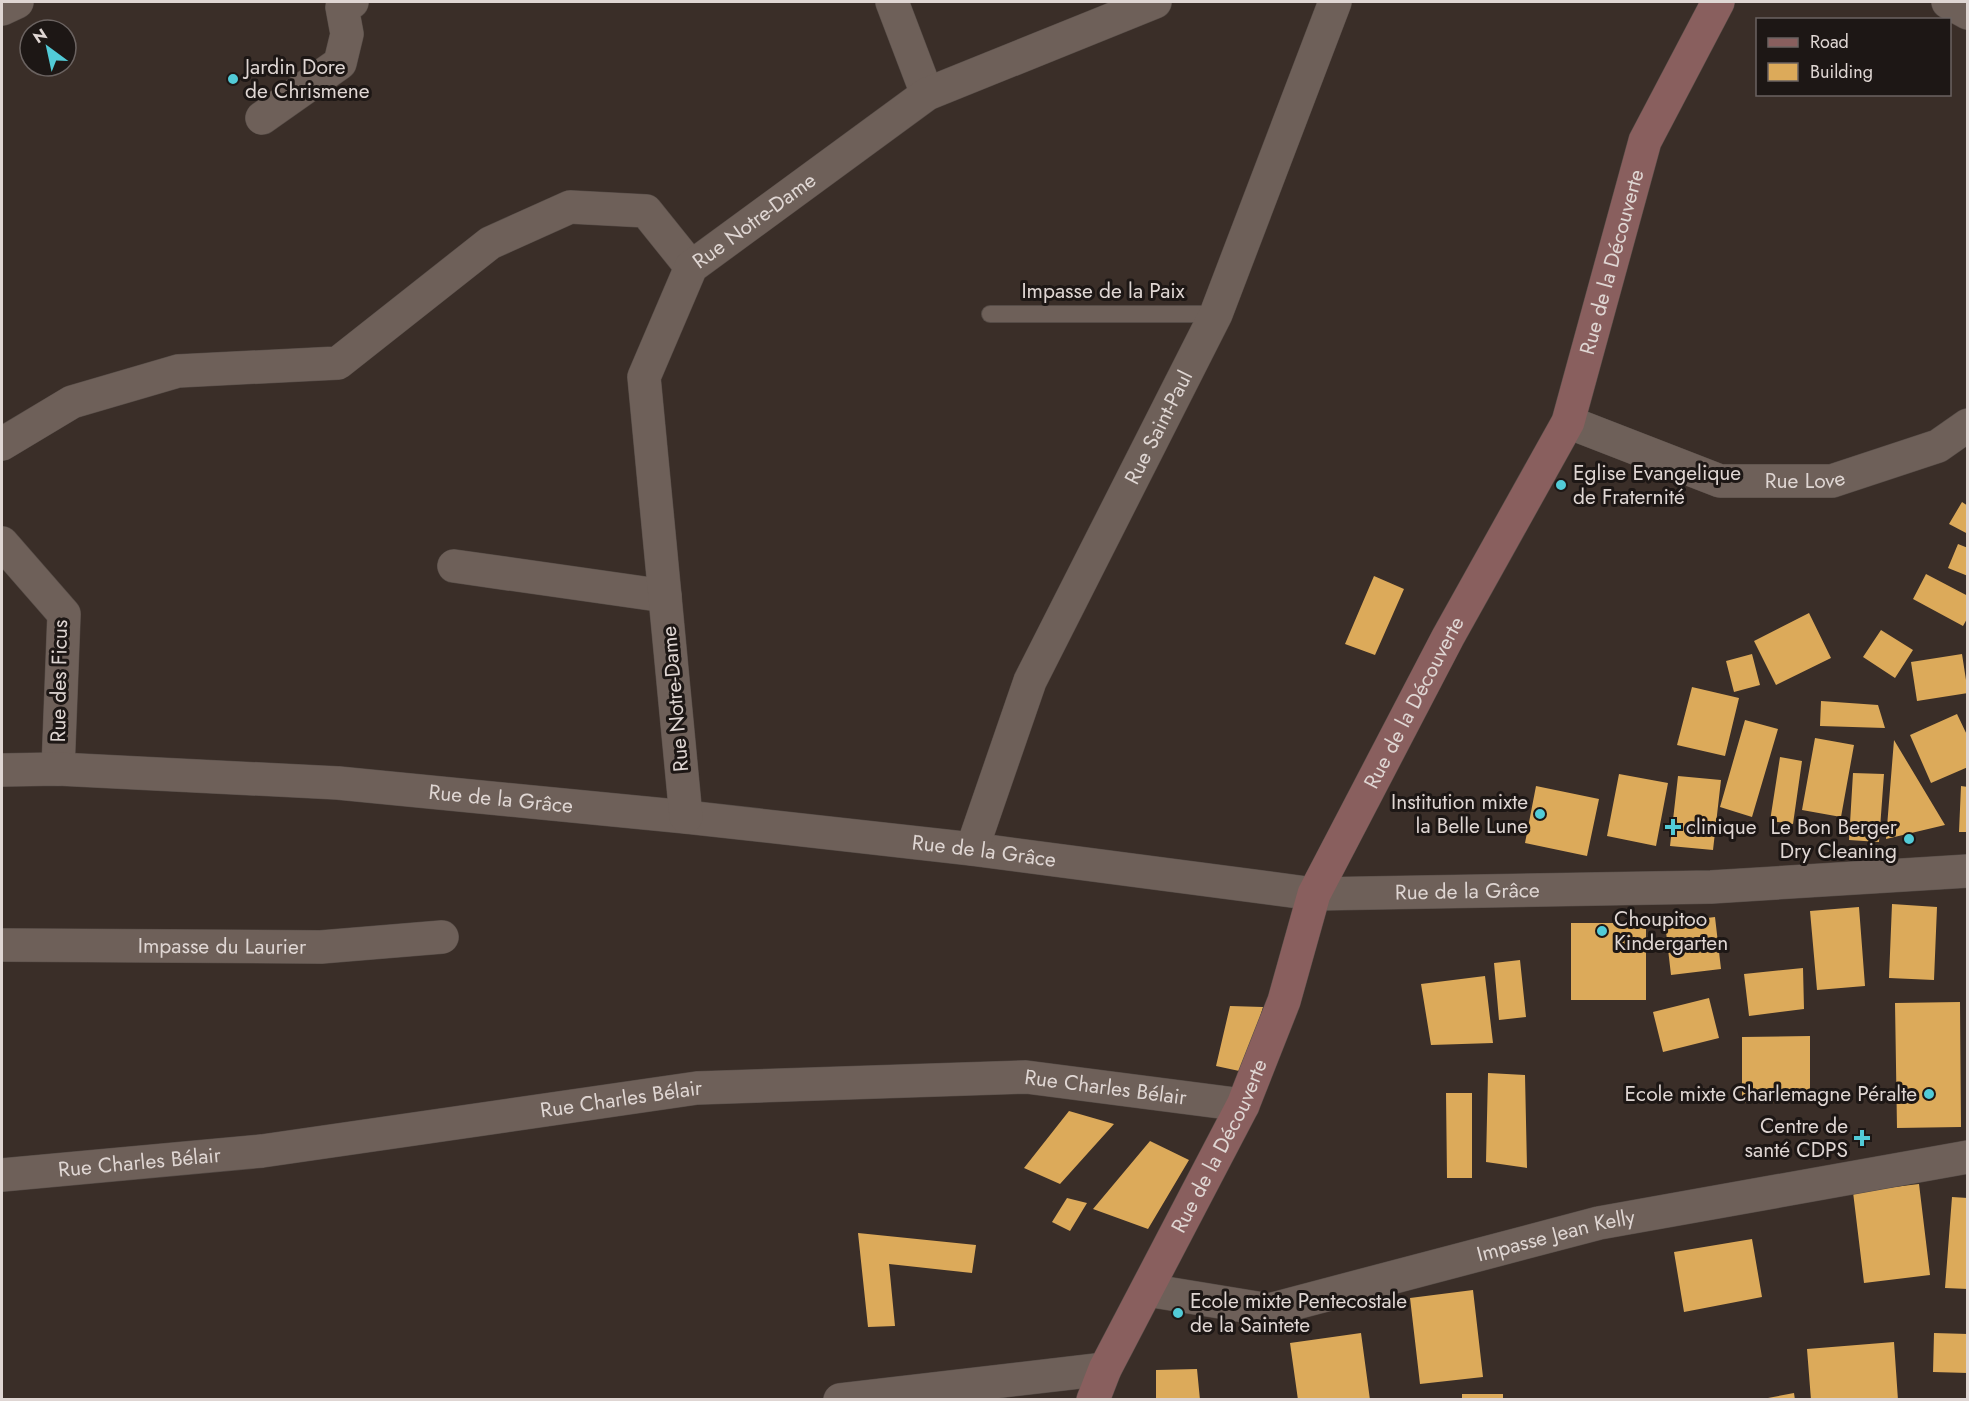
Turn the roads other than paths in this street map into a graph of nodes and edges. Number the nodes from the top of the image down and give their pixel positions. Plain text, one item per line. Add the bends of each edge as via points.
1 (17, 2) edge
2 (892, 2) edge
3 (1155, 2) edge
4 (1335, 2) edge
5 (1718, 2) edge
6 (1948, 2) edge
7 (344, 3) edge
8 (2, 9) edge
9 (1968, 13) edge
10 (927, 94) junction
11 (262, 118) dead end
12 (691, 267) junction
13 (990, 314) dead end
14 (1216, 314) junction
15 (1569, 422) junction
16 (1968, 425) edge
17 (2, 444) edge
18 (2, 543) edge
19 (454, 566) dead end
20 (665, 596) junction
21 (57, 769) junction
22 (2, 770) edge
23 (686, 817) junction
24 (972, 849) junction
25 (1968, 871) edge
26 (1314, 894) junction
27 (442, 937) dead end
28 (2, 945) edge
29 (1243, 1105) junction
30 (1968, 1157) edge
31 (2, 1175) edge
32 (1146, 1290) junction
33 (1105, 1370) junction
34 (840, 1400) edge
35 (1093, 1400) edge

1 - 8 street
2 - 10 street
3 - 10 street, Rue Notre-Dame
4 - 14 street, Rue Saint-Paul
5 - 15 street, Rue de la Découverte via 1645,141
6 - 9 street
7 - 11 street via 347,34 340,63
10 - 12 street, Rue Notre-Dame
12 - 17 street via 646,211 570,207 490,243 338,363 178,370 72,402
12 - 20 street, Rue Notre-Dame via 644,377
13 - 14 lane, Impasse de la Paix
14 - 24 street, Rue Saint-Paul via 1030,681
15 - 16 street, Rue Love via 1720,481 1832,481 1938,446
15 - 26 street, Rue de la Découverte via 1448,637
18 - 21 street, Rue des Ficus via 64,614
19 - 20 street
20 - 23 street, Rue Notre-Dame
21 - 22 street, Rue de la Grâce
21 - 23 street, Rue de la Grâce via 338,783
23 - 24 street, Rue de la Grâce
24 - 26 street, Rue de la Grâce
25 - 26 street, Rue de la Grâce via 1711,887
26 - 29 street, Rue de la Découverte via 1284,1001
27 - 28 street, Impasse du Laurier via 321,947
29 - 31 street, Rue Charles Bélair via 1026,1077 697,1088 262,1151
29 - 32 street, Rue de la Découverte
30 - 32 street, Impasse Jean Kelly via 1599,1223 1269,1310
32 - 33 street, Rue de la Découverte
33 - 34 street
33 - 35 street, Rue de la Découverte

